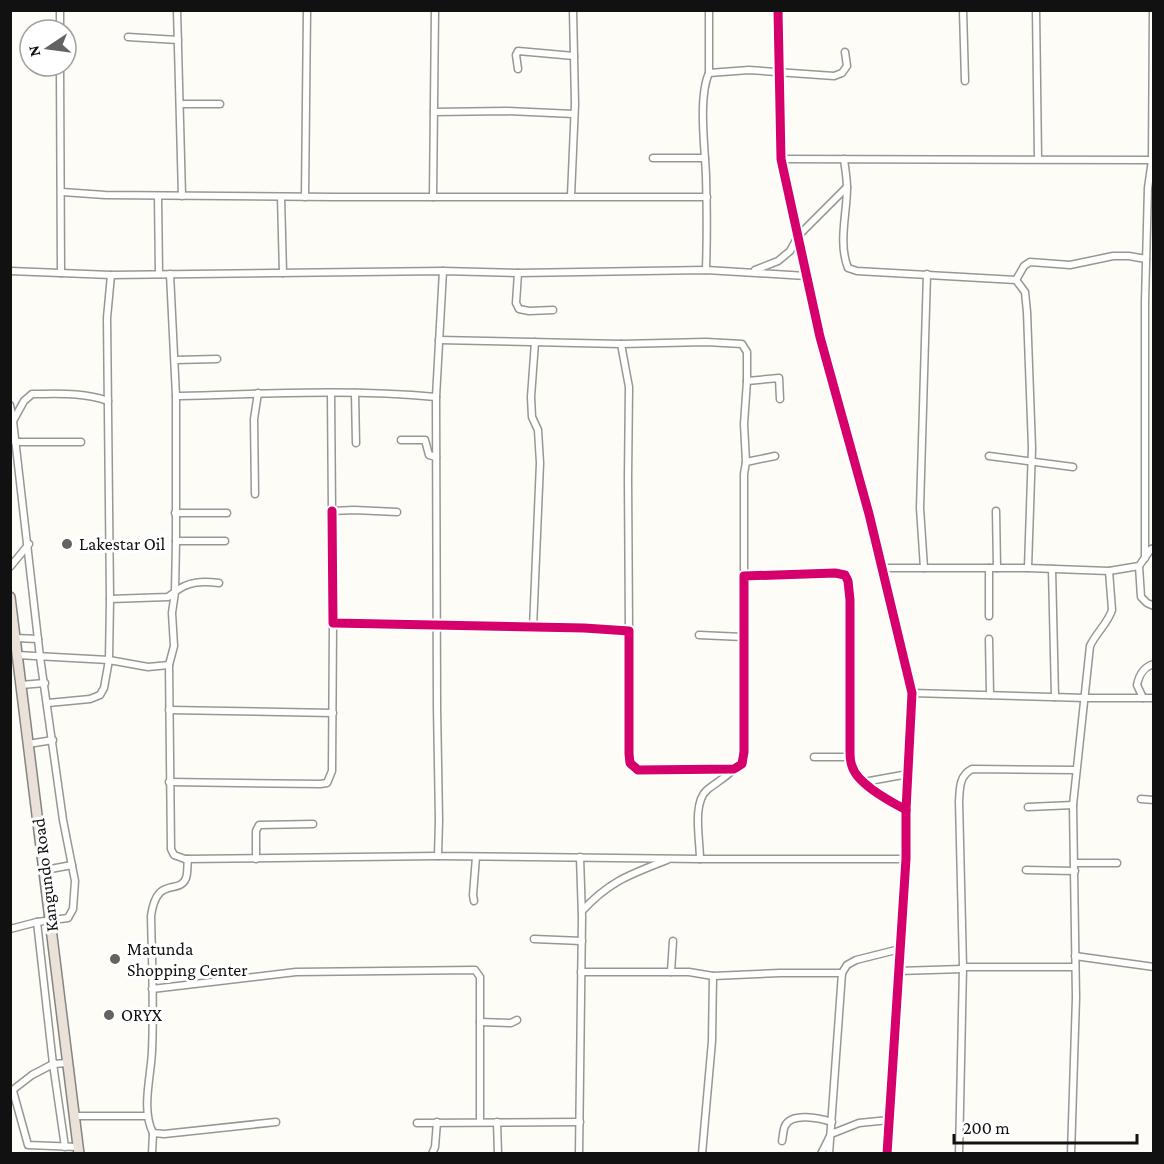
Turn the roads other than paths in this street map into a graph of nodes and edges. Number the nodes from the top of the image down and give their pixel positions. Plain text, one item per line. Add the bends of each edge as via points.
1 (177, 10) edge
2 (307, 10) edge
3 (435, 10) edge
4 (573, 10) edge
5 (710, 10) edge
6 (778, 10) edge
7 (963, 10) edge
8 (1036, 10) edge
9 (1153, 10) edge
10 (128, 37) dead end
11 (178, 40) junction
12 (845, 52) dead end
13 (574, 56) junction
14 (518, 69) dead end
15 (779, 71) junction
16 (709, 73) junction
17 (60, 78) edge
18 (965, 81) dead end
19 (180, 104) junction
20 (220, 104) dead end
21 (434, 112) junction
22 (574, 114) junction
23 (653, 158) dead end
24 (705, 158) junction
25 (781, 159) junction
26 (844, 159) junction
27 (1038, 159) junction
28 (1153, 160) edge
29 (847, 187) junction
30 (62, 192) junction
31 (158, 196) junction
32 (182, 196) junction
33 (571, 196) junction
34 (706, 196) junction
35 (281, 197) junction
36 (305, 197) junction
37 (433, 197) junction
38 (799, 235) junction
39 (1146, 259) junction
40 (706, 270) junction
41 (10, 271) edge
42 (443, 271) junction
43 (752, 272) junction
44 (61, 273) junction
45 (283, 273) junction
46 (518, 273) junction
47 (159, 274) junction
48 (170, 274) junction
49 (927, 274) junction
50 (111, 275) junction
51 (806, 276) junction
52 (1145, 278) junction
53 (1154, 279) edge
54 (1016, 280) junction
55 (554, 310) dead end
56 (439, 340) junction
57 (535, 342) junction
58 (621, 344) junction
59 (217, 359) dead end
60 (175, 360) junction
61 (1145, 378) junction
62 (1154, 378) edge
63 (747, 381) junction
64 (258, 393) junction
65 (355, 393) junction
66 (331, 394) junction
67 (176, 396) junction
68 (436, 398) junction
69 (780, 399) dead end
70 (108, 401) junction
71 (10, 405) edge
72 (12, 422) edge
73 (401, 440) dead end
74 (15, 442) junction
75 (81, 442) dead end
76 (356, 443) dead end
77 (775, 456) dead end
78 (989, 456) dead end
79 (436, 457) junction
80 (1032, 460) junction
81 (746, 462) junction
82 (1073, 467) dead end
83 (255, 494) dead end
84 (332, 511) junction
85 (996, 511) dead end
86 (175, 513) junction
87 (227, 513) dead end
88 (397, 513) dead end
89 (176, 541) junction
90 (225, 541) dead end
91 (29, 544) junction
92 (1154, 548) edge
93 (1145, 558) junction
94 (1139, 566) junction
95 (10, 567) edge
96 (882, 568) junction
97 (924, 568) junction
98 (988, 568) junction
99 (997, 568) junction
100 (1028, 568) junction
101 (1052, 569) junction
102 (1109, 571) junction
103 (744, 576) junction
104 (219, 583) dead end
105 (175, 592) junction
106 (10, 597) edge
107 (110, 599) junction
108 (1154, 606) edge
109 (989, 616) dead end
110 (333, 623) junction
111 (438, 625) junction
112 (533, 628) junction
113 (629, 632) junction
114 (699, 635) dead end
115 (743, 637) junction
116 (15, 638) junction
117 (38, 639) junction
118 (989, 639) dead end
119 (17, 655) junction
120 (40, 657) junction
121 (108, 660) junction
122 (1154, 664) edge
123 (170, 665) junction
124 (45, 683) junction
125 (21, 685) junction
126 (912, 693) junction
127 (990, 696) junction
128 (1055, 698) junction
129 (1086, 698) junction
130 (1143, 698) junction
131 (1154, 698) edge
132 (48, 703) junction
133 (169, 710) junction
134 (333, 713) junction
135 (52, 740) junction
136 (28, 744) junction
137 (814, 757) dead end
138 (850, 757) junction
139 (734, 769) junction
140 (1076, 770) junction
141 (908, 774) junction
142 (169, 782) junction
143 (864, 782) junction
144 (1141, 799) dead end
145 (1154, 800) edge
146 (1073, 805) junction
147 (1028, 807) dead end
148 (906, 810) junction
149 (313, 824) dead end
150 (438, 856) junction
151 (476, 857) junction
152 (580, 857) junction
153 (188, 859) junction
154 (256, 859) junction
155 (669, 859) junction
156 (700, 859) junction
157 (906, 859) junction
158 (1117, 862) dead end
159 (1074, 863) junction
160 (72, 865) junction
161 (45, 870) junction
162 (1026, 870) dead end
163 (1075, 871) junction
164 (474, 901) dead end
165 (582, 912) junction
166 (51, 920) junction
167 (36, 922) junction
168 (10, 929) edge
169 (534, 939) dead end
170 (582, 940) junction
171 (673, 941) dead end
172 (900, 949) junction
173 (1074, 956) junction
174 (1075, 967) junction
175 (1154, 967) edge
176 (963, 968) junction
177 (898, 971) junction
178 (581, 972) junction
179 (671, 972) junction
180 (842, 973) junction
181 (713, 976) junction
182 (152, 989) junction
183 (517, 1020) dead end
184 (480, 1022) junction
185 (68, 1062) junction
186 (53, 1064) junction
187 (12, 1092) edge
188 (75, 1116) junction
189 (147, 1116) junction
190 (889, 1120) junction
191 (276, 1122) dead end
192 (437, 1122) junction
193 (480, 1122) junction
194 (497, 1122) junction
195 (580, 1122) junction
196 (832, 1122) junction
197 (417, 1123) dead end
198 (153, 1133) junction
199 (831, 1134) junction
200 (782, 1141) dead end
201 (65, 1147) junction
202 (78, 1150) edge
203 (152, 1154) edge
204 (432, 1154) edge
205 (498, 1154) edge
206 (579, 1154) edge
207 (702, 1154) edge
208 (821, 1154) edge
209 (829, 1154) edge
210 (887, 1154) edge
211 (959, 1154) edge
212 (1071, 1154) edge

1 - 11 street
2 - 36 street
3 - 21 street
4 - 13 street
5 - 16 street
6 - 15 street
7 - 18 street
8 - 27 street
9 - 28 street
10 - 11 street
11 - 19 street
12 - 15 street via 847,66 834,76
13 - 14 street via 518,51
13 - 22 street
15 - 16 street
15 - 25 street
16 - 24 street via 704,107
17 - 30 street
19 - 20 street
19 - 32 street
21 - 22 street
21 - 37 street
22 - 33 street
23 - 24 street
24 - 34 street
25 - 26 street
25 - 38 street
26 - 27 street
26 - 29 street
27 - 28 street
28 - 39 street via 1148,188
29 - 38 street
29 - 49 street via 844,259 848,268
30 - 31 street
30 - 44 street
31 - 32 street
31 - 47 street
32 - 35 street
33 - 34 street
33 - 37 street
34 - 40 street
35 - 36 street
35 - 45 street
36 - 37 street
38 - 43 street via 790,251 778,261
38 - 51 street
39 - 52 street
39 - 54 street via 1113,256 1070,265 1030,262
40 - 43 street
40 - 46 street
41 - 44 street
42 - 45 street
42 - 46 street
42 - 56 street
43 - 51 street
44 - 50 street
45 - 48 street
46 - 55 street via 519,309
47 - 48 street
47 - 50 street
48 - 60 street
49 - 54 street
49 - 97 street via 920,508
50 - 70 street
51 - 96 street
52 - 53 street
52 - 61 street
54 - 80 street via 1025,291 1027,312
56 - 57 street
56 - 68 street
57 - 58 street
57 - 112 street via 531,397 540,447
58 - 63 street via 742,344 747,352
58 - 113 street via 629,387
59 - 60 street
60 - 67 street
61 - 62 street
61 - 93 street
63 - 69 street via 779,378
63 - 81 street
64 - 66 street
64 - 67 street
64 - 83 street via 254,419
65 - 66 street
65 - 68 street
65 - 76 street
66 - 84 street
67 - 86 street
68 - 79 street
70 - 72 street via 76,393 32,394
70 - 107 street
71 - 72 street
72 - 74 street
73 - 79 street via 425,440 429,455
74 - 75 street
74 - 91 street
77 - 81 street
78 - 80 street
79 - 111 street
80 - 82 street
80 - 100 street
81 - 103 street
84 - 88 street
84 - 110 street
85 - 99 street
86 - 87 street
86 - 89 street
89 - 90 street
89 - 105 street
91 - 95 street
91 - 117 street
92 - 93 street
93 - 94 street
94 - 102 street
94 - 108 street via 1141,597
96 - 97 street
96 - 126 street
97 - 98 street
98 - 99 street
98 - 109 street
99 - 100 street
100 - 101 street
101 - 102 street
101 - 128 street
102 - 129 street via 1112,610 1090,646
103 - 115 street
103 - 138 street via 845,575 849,600
104 - 105 street via 190,583
105 - 107 street via 162,598
105 - 123 street
106 - 116 highway, Kangundo Road
107 - 121 street
110 - 111 street
110 - 134 street
111 - 112 street
111 - 150 street
112 - 113 street
113 - 139 street via 630,763 638,770
114 - 115 street
115 - 139 street via 744,752 742,764
116 - 117 street
116 - 119 highway, Kangundo Road
117 - 120 street
118 - 127 street
119 - 120 street
119 - 125 highway, Kangundo Road
120 - 121 street
120 - 124 street
121 - 123 street via 148,667
121 - 132 street via 100,695
122 - 130 street via 1139,676 1137,685
123 - 133 street
124 - 125 street
124 - 132 street
125 - 136 highway, Kangundo Road
126 - 127 street
126 - 141 street
127 - 128 street
128 - 129 street
129 - 130 street
129 - 140 street
130 - 131 street
132 - 135 street
133 - 134 street
133 - 142 street
134 - 142 street via 332,771 327,783
135 - 136 street
135 - 160 street
136 - 161 highway, Kangundo Road
137 - 138 street
138 - 143 street via 852,767
139 - 156 street via 699,800
140 - 146 street
140 - 176 street via 972,769 964,773 959,801
141 - 143 street
141 - 148 street
142 - 153 street via 171,849 174,855
143 - 148 street
144 - 145 street
146 - 147 street
146 - 159 street
148 - 157 street
149 - 154 street via 259,825
150 - 151 street
150 - 154 street
151 - 152 street
151 - 164 street
152 - 155 street
152 - 165 street
153 - 154 street
153 - 182 street via 182,883 158,893 153,900
155 - 156 street
155 - 165 street via 621,878 599,893
156 - 157 street
157 - 172 street
158 - 159 street
159 - 163 street
160 - 161 street
160 - 166 street via 76,888 70,915
161 - 166 highway, Kangundo Road
162 - 163 street
163 - 173 street
165 - 170 street
166 - 167 street
166 - 185 highway, Kangundo Road
167 - 168 street
167 - 186 street
169 - 170 street
170 - 178 street
171 - 179 street
172 - 177 street
172 - 180 street via 856,960
173 - 174 street
173 - 175 street
174 - 176 street
174 - 212 street
176 - 177 street
176 - 211 street
177 - 190 street
178 - 179 street
178 - 195 street
179 - 181 street
180 - 181 street
180 - 196 street
181 - 207 street via 712,1041
182 - 184 street via 296,972 475,970 480,977
182 - 189 street
183 - 184 street
184 - 193 street
185 - 186 street
185 - 188 highway, Kangundo Road
186 - 187 street
186 - 201 street
187 - 201 street via 28,1145
188 - 189 street
188 - 202 highway, Kangundo Road
189 - 198 street
190 - 199 street via 859,1123
190 - 210 street
191 - 198 street
192 - 193 street
192 - 197 street
192 - 204 street
193 - 194 street
194 - 195 street
194 - 205 street
195 - 206 street
196 - 199 street
196 - 200 street via 810,1117 790,1120
198 - 203 street
199 - 208 street
199 - 209 street
201 - 202 street

